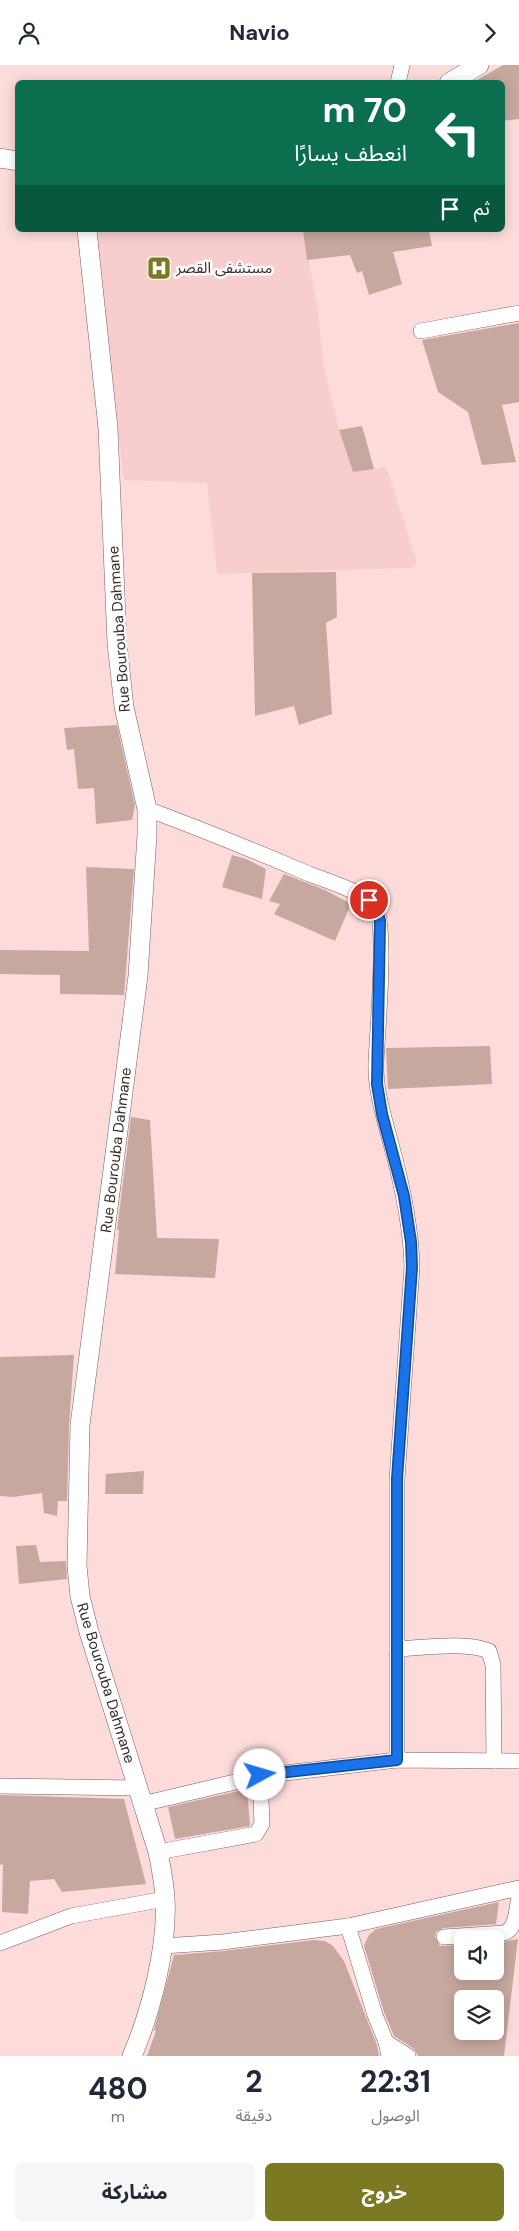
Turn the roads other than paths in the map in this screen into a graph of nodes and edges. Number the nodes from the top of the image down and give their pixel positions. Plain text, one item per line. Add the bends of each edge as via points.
1 (402, 65) edge
2 (479, 65) edge
3 (399, 80) edge
4 (454, 80) edge
5 (0, 159) edge
6 (15, 161) edge
7 (87, 232) edge
8 (519, 313) edge
9 (421, 331) dead end
10 (147, 809) junction
11 (397, 1649) junction
12 (397, 1760) junction
13 (494, 1761) junction
14 (519, 1761) edge
15 (260, 1775) junction
16 (0, 1786) edge
17 (140, 1796) junction
18 (158, 1852) junction
19 (519, 1887) edge
20 (519, 1897) edge
21 (166, 1899) junction
22 (348, 1926) junction
23 (444, 1937) dead end
24 (0, 1943) edge
25 (163, 1946) junction
26 (387, 2049) edge
27 (132, 2056) edge
28 (408, 2056) edge

1 - 3 street
2 - 4 street
5 - 6 street
7 - 10 street, Rue Bourouba Dahmane via 107,411 117,643 128,730
8 - 9 street
10 - 11 street via 338,885 369,900 379,914 377,1084 404,1196 412,1267 397,1479
10 - 17 street, Rue Bourouba Dahmane via 138,976 80,1425 77,1566 89,1632
11 - 12 street
11 - 13 street via 454,1646 480,1647 489,1651 493,1665
12 - 13 street
12 - 15 street
13 - 14 street
15 - 17 street
15 - 18 street via 262,1824 256,1834
16 - 17 street
17 - 18 street, Rue Bourouba Dahmane
18 - 21 street, Rue Bourouba Dahmane
19 - 22 street
20 - 23 street via 510,1931
21 - 24 street via 71,1917
21 - 25 street, Rue Bourouba Dahmane
22 - 25 street
22 - 26 street
25 - 27 street, Rue Bourouba Dahmane via 150,2003
26 - 28 street

